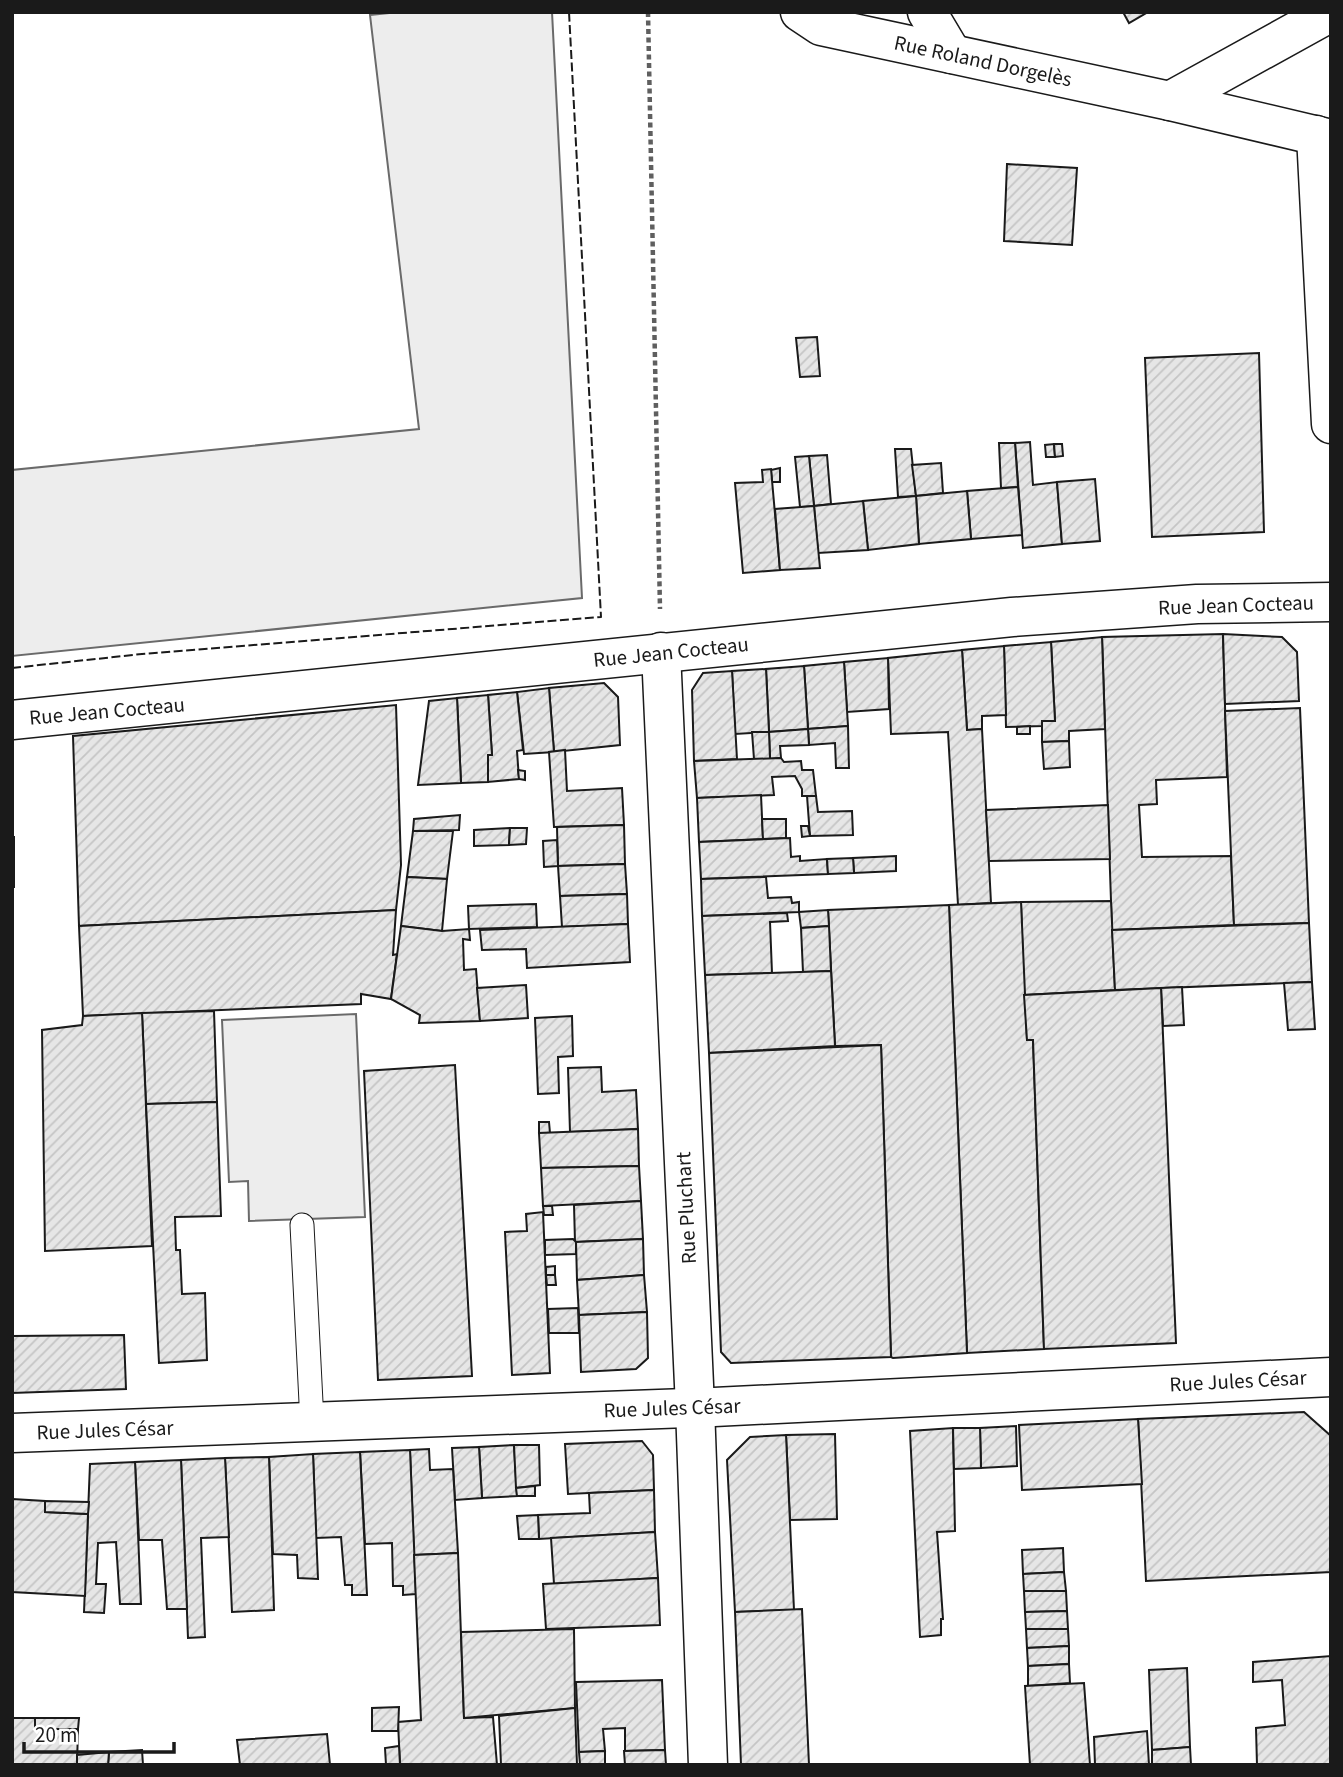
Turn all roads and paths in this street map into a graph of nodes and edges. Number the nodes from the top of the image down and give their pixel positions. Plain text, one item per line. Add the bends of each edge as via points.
1 (648, 12) edge
2 (800, 12) edge
3 (927, 12) edge
4 (1331, 12) edge
5 (952, 54) junction
6 (1170, 101) junction
7 (1324, 137) edge
8 (1331, 424) edge
9 (1331, 602) edge
10 (661, 652) junction
11 (12, 720) edge
12 (302, 1225) dead end
13 (1331, 1377) edge
14 (695, 1407) junction
15 (312, 1422) junction
16 (12, 1433) edge
17 (708, 1765) edge

1 - 10 path
2 - 5 street, Rue Roland Dorgelès via 821,26
3 - 5 street
4 - 6 street
5 - 6 street, Rue Roland Dorgelès
6 - 7 street, Rue Roland Dorgelès
7 - 8 street, Rue Roland Dorgelès
9 - 10 street, Rue Jean Cocteau via 1197,604 1012,617
10 - 11 street, Rue Jean Cocteau
10 - 14 street, Rue Pluchart
12 - 15 lane
13 - 14 street, Rue Jules César
14 - 15 street, Rue Jules César
14 - 17 street, Rue Pluchart
15 - 16 street, Rue Jules César

